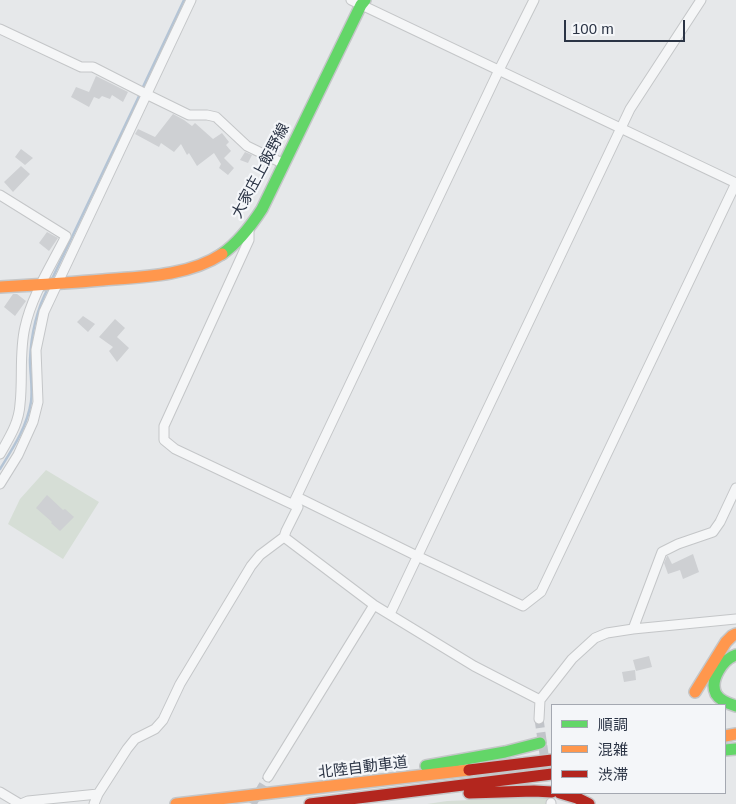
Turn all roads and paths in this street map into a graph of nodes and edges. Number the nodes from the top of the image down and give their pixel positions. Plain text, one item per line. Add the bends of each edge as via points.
1 (191, 0) edge
2 (534, 0) edge
3 (701, 0) edge
4 (359, 2) edge
5 (0, 29) edge
6 (499, 70) junction
7 (146, 94) junction
8 (620, 128) junction
9 (284, 164) junction
10 (736, 183) edge
11 (0, 195) edge
12 (249, 228) junction
13 (66, 236) junction
14 (77, 242) junction
15 (48, 284) junction
16 (0, 287) edge
17 (0, 454) edge
18 (0, 484) edge
19 (736, 488) edge
20 (295, 501) junction
21 (284, 537) junction
22 (417, 556) junction
23 (374, 604) junction
24 (390, 614) junction
25 (736, 619) edge
26 (633, 629) junction
27 (736, 634) edge
28 (736, 655) edge
29 (691, 689) dead end
30 (540, 700) junction
31 (736, 706) edge
32 (539, 719) tunnel mouth
33 (540, 743) dead end
34 (551, 760) edge
35 (551, 774) edge
36 (268, 776) tunnel mouth
37 (0, 792) edge
38 (98, 794) junction
39 (274, 794) junction
40 (564, 794) edge
41 (552, 800) edge
42 (20, 804) edge
43 (94, 804) edge
44 (176, 804) edge
45 (310, 804) edge
46 (330, 804) edge
47 (589, 804) edge

1 - 7 street
2 - 6 street
3 - 8 street
4 - 6 street
4 - 9 main road, 大家庄上飯野線
5 - 7 street via 81,67 93,67
6 - 8 street
6 - 20 street
7 - 9 street via 189,115 216,118 247,146
7 - 14 street
8 - 10 street
8 - 22 street
9 - 12 main road, 大家庄上飯野線
10 - 22 street via 542,592 523,606
11 - 13 street
12 - 15 main road, 大家庄上飯野線 via 223,253 193,268 111,280
12 - 20 street via 249,240 164,426 164,440 175,449
13 - 14 street
13 - 15 street
14 - 15 street
15 - 16 main road, 大家庄上飯野線
15 - 17 street via 25,328 20,406 13,432
15 - 18 street via 36,350 38,402 18,455
19 - 26 street via 713,532 662,552
20 - 21 street via 298,507
20 - 22 street
21 - 23 street
21 - 38 street via 251,566 180,684 163,720 155,729 135,739
22 - 24 street
23 - 24 street
23 - 36 street
24 - 30 street via 474,666
25 - 26 street
26 - 30 street via 594,638 572,659
27 - 29 main road via 726,642 703,678
28 - 31 main road via 726,660 713,684 717,696
30 - 32 street
33 - 39 main road
34 - 39 main road, 北陸自動車道
35 - 45 main road, 北陸自動車道
37 - 42 street
38 - 42 street
38 - 43 street
39 - 44 main road, 北陸自動車道
40 - 47 main road
41 - 46 main road via 534,791

